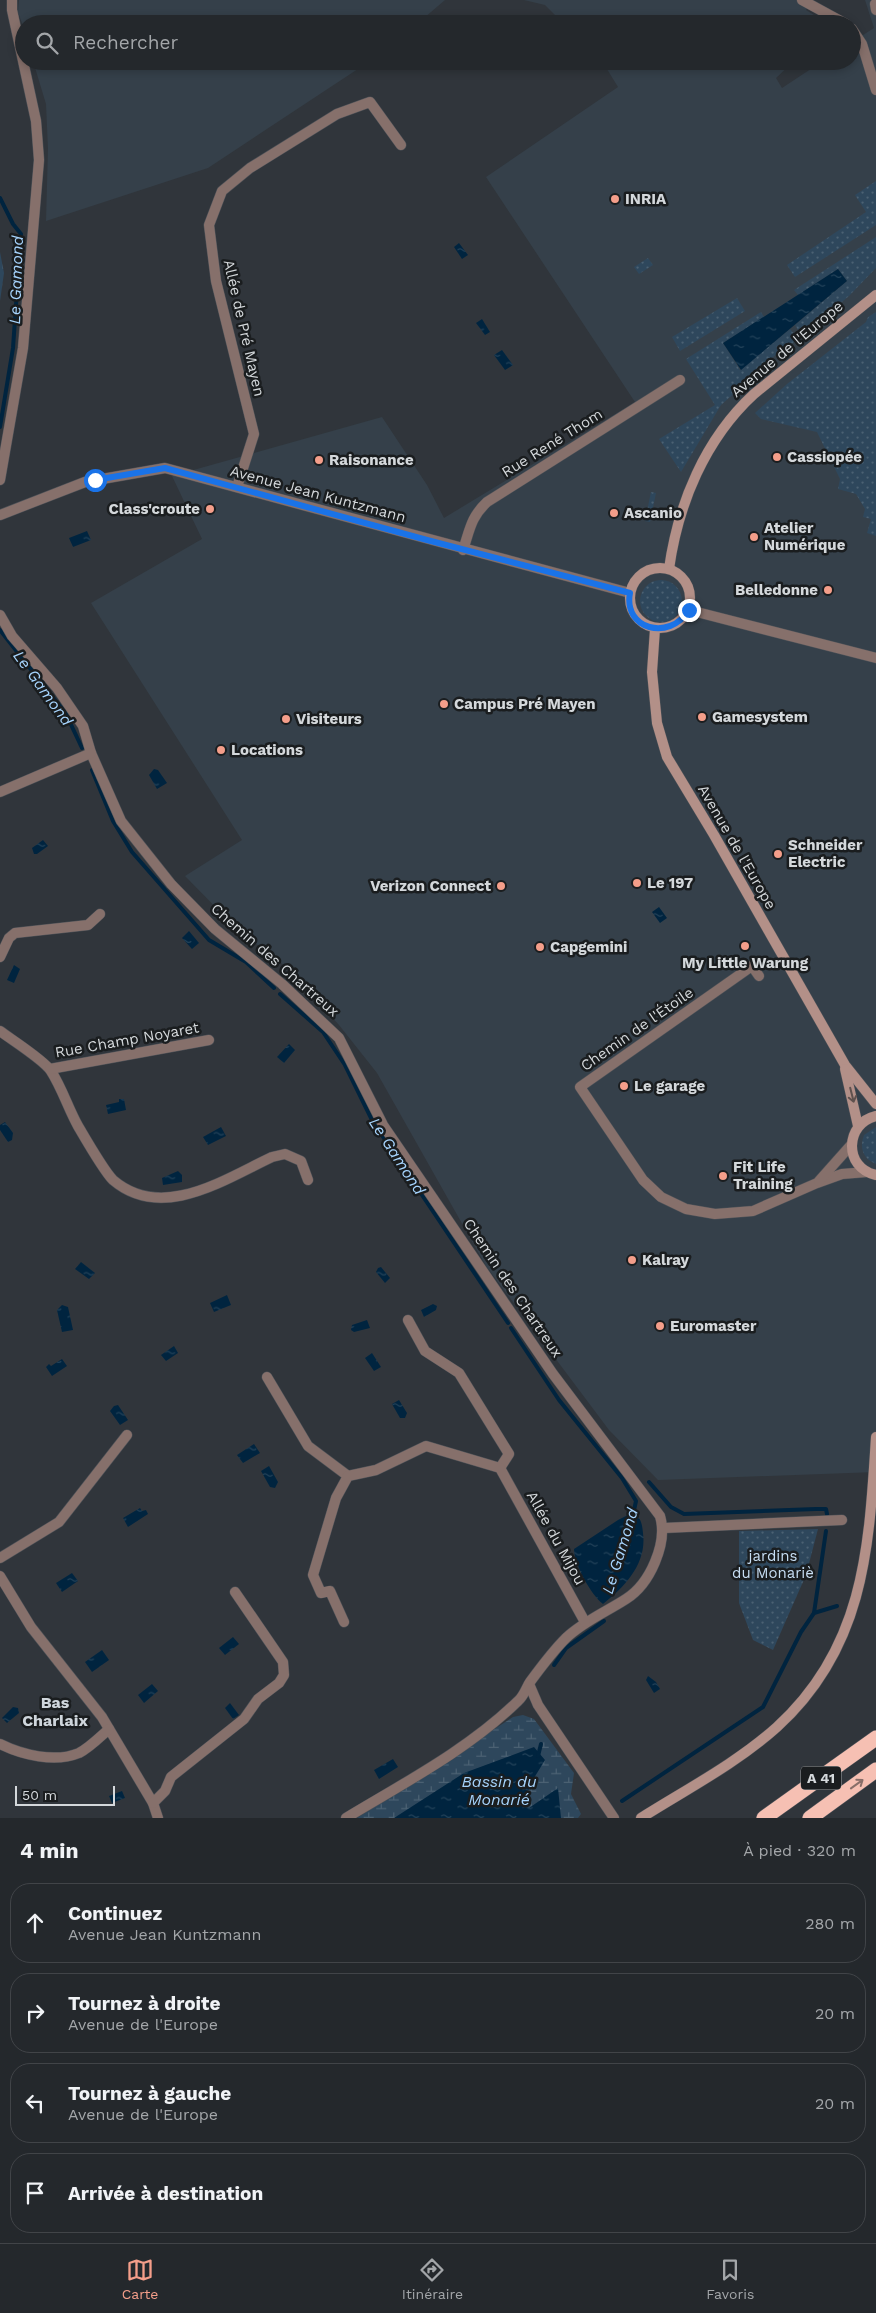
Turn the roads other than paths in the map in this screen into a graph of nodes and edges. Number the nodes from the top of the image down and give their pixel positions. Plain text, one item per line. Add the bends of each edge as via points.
1 (12, 0) edge
2 (805, 2) edge
3 (829, 15) edge
4 (15, 24) edge
5 (861, 42) edge
6 (25, 70) edge
7 (875, 85) edge
8 (401, 145) dead end
9 (876, 295) edge
10 (680, 380) dead end
11 (0, 480) edge
12 (237, 487) junction
13 (0, 515) edge
14 (463, 550) junction
15 (669, 569) junction
16 (630, 593) junction
17 (689, 610) junction
18 (0, 615) edge
19 (655, 629) junction
20 (876, 658) edge
21 (91, 752) junction
22 (0, 792) edge
23 (100, 914) dead end
24 (0, 957) edge
25 (759, 976) dead end
26 (0, 1031) edge
27 (209, 1040) dead end
28 (844, 1065) junction
29 (50, 1069) junction
30 (876, 1104) edge
31 (876, 1116) edge
32 (858, 1126) junction
33 (851, 1145) junction
34 (873, 1175) edge
35 (308, 1180) dead end
36 (817, 1183) junction
37 (408, 1320) dead end
38 (267, 1377) dead end
39 (127, 1435) dead end
40 (876, 1437) edge
41 (500, 1468) junction
42 (348, 1476) junction
43 (842, 1520) dead end
44 (664, 1528) junction
45 (0, 1558) edge
46 (0, 1576) edge
47 (236, 1592) dead end
48 (344, 1622) dead end
49 (585, 1622) junction
50 (529, 1684) junction
51 (109, 1729) junction
52 (876, 1738) edge
53 (0, 1744) edge
54 (876, 1770) edge
55 (154, 1803) junction
56 (158, 1818) edge
57 (346, 1818) edge
58 (614, 1818) edge
59 (642, 1818) edge
60 (764, 1818) edge
61 (810, 1818) edge

1 - 4 street
2 - 3 street
5 - 7 street
6 - 11 street via 40,160 24,348
8 - 12 street, Allée de Pré Mayen via 370,102 337,114 250,168 222,191 208,225 216,281 254,434
9 - 15 main road, Avenue de l'Europe via 739,408 711,445 686,499
10 - 14 street, Rue René Thom via 487,502 471,521
12 - 13 street, Avenue Jean Kuntzmann via 165,468 85,482
12 - 14 street, Avenue Jean Kuntzmann
14 - 16 street, Avenue Jean Kuntzmann
15 - 16 main road via 648,570 638,577
15 - 17 main road via 686,582 690,591
16 - 19 main road via 634,615
17 - 19 main road via 675,625
17 - 20 street
18 - 21 street, Chemin des Chartreux via 12,636 57,688 82,726
19 - 28 main road, Avenue de l'Europe via 652,672 657,723 667,757
21 - 22 street
21 - 44 street, Chemin des Chartreux via 121,821 172,884 215,930 282,984 339,1038 383,1125 553,1374 660,1516
23 - 24 street via 88,925 15,933
25 - 36 street, Chemin de l'Étoile via 752,966 580,1087 644,1180 661,1197 686,1210 714,1214 753,1212
26 - 29 street, Rue Champ Noyaret
27 - 29 street, Rue Champ Noyaret
28 - 30 main road, Avenue de l'Europe
28 -> 32 main road, Avenue de l'Europe
29 - 35 street, Rue Champ Noyaret via 78,1126 112,1179 131,1192 149,1198 176,1198 285,1154 301,1161
31 - 32 main road
32 - 33 main road
33 - 34 main road via 856,1160
33 - 36 street, Chemin de l'Étoile
34 - 36 street, Chemin de l'Étoile via 842,1174
37 - 41 street via 425,1351 459,1372 510,1454
38 - 42 street via 308,1446
39 - 45 street via 59,1522
40 - 59 main road via 866,1559 850,1620 830,1663 777,1726 753,1746
41 - 42 street via 426,1446 376,1470
41 - 49 street, Allée du Mijou
42 - 48 street via 336,1498 313,1575 321,1593 330,1591
43 - 44 street
44 - 49 street via 659,1553 640,1586 628,1598
46 - 51 street via 31,1628
47 - 55 street via 283,1662 284,1675 258,1699 244,1719 171,1776
49 - 50 street via 565,1639
50 - 57 street via 520,1700 487,1730
50 - 58 street via 538,1705
51 - 53 street via 80,1752 63,1758 15,1752
51 - 55 street
52 - 60 highway, A 41
61 -> 54 highway, A 41
55 - 56 street

